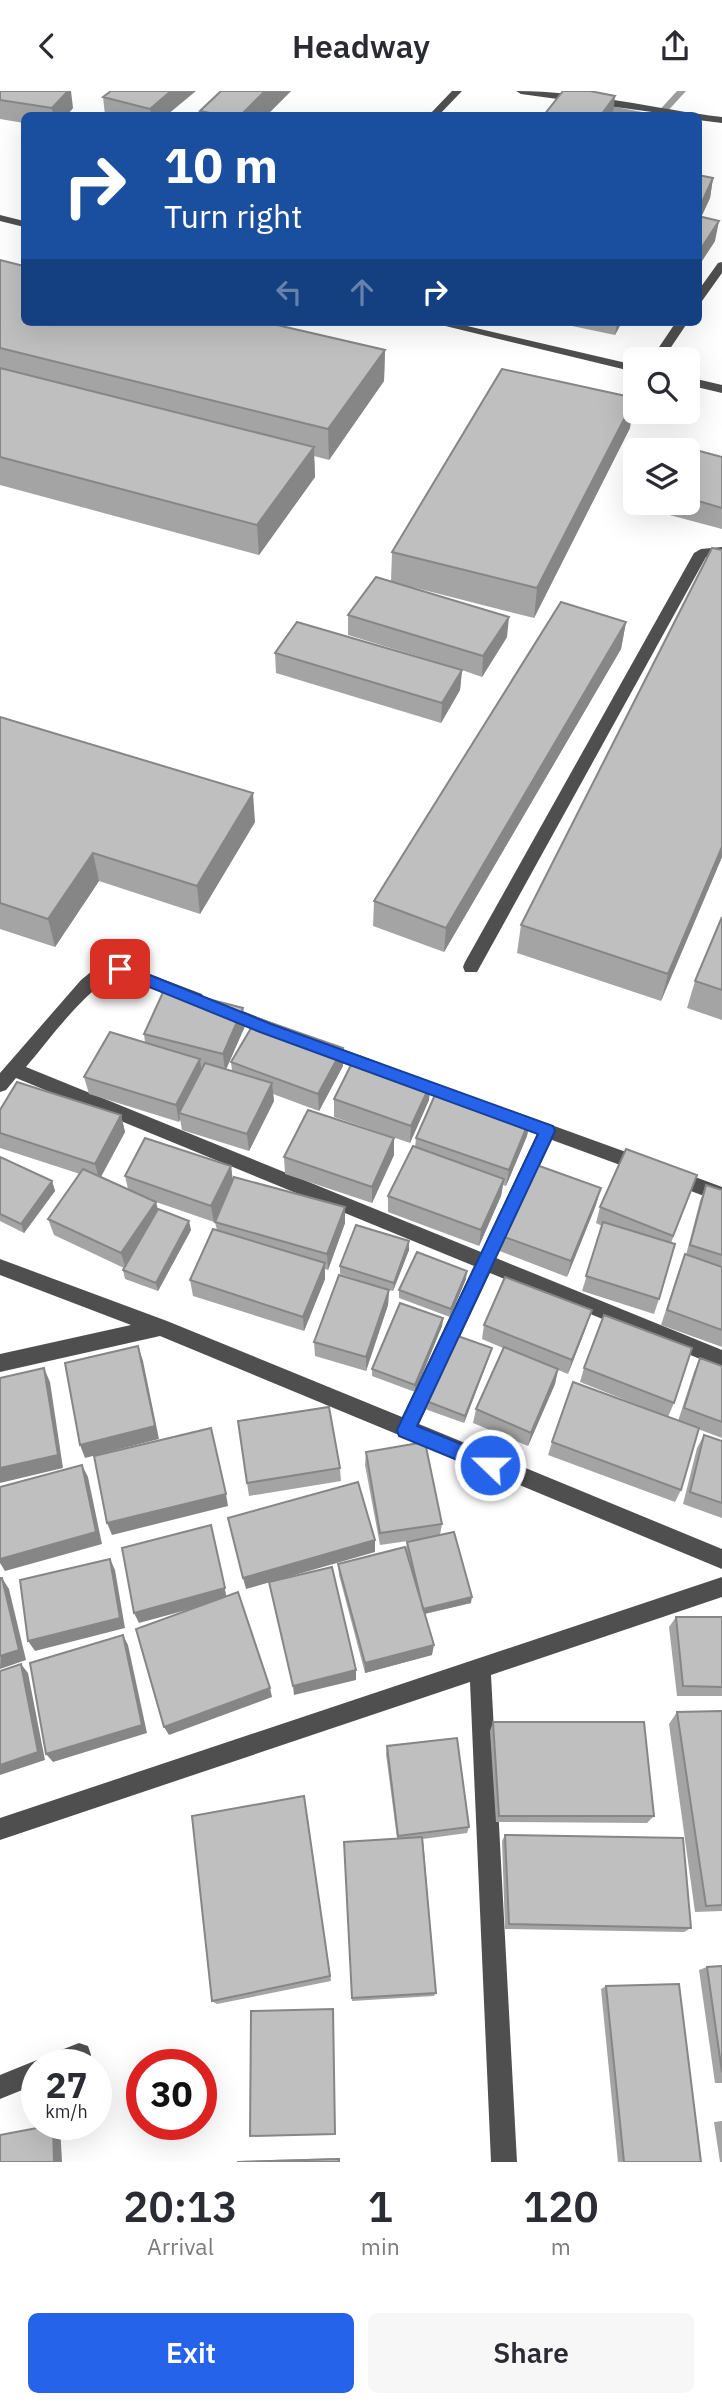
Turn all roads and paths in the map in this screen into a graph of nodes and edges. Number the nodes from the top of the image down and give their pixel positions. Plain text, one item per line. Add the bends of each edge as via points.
1 (457, 91) edge
2 (520, 91) edge
3 (437, 112) edge
4 (670, 112) edge
5 (702, 118) edge
6 (722, 120) edge
7 (0, 218) edge
8 (21, 223) edge
9 (722, 265) edge
10 (702, 293) edge
11 (452, 326) edge
12 (679, 326) edge
13 (665, 347) edge
14 (623, 366) edge
15 (700, 384) edge
16 (722, 389) edge
17 (722, 551) edge
18 (471, 967) dead end
19 (14, 1070) junction
20 (394, 1075) edge
21 (0, 1084) edge
22 (496, 1112) edge
23 (547, 1131) junction
24 (722, 1195) edge
25 (486, 1262) junction
26 (0, 1268) edge
27 (160, 1327) junction
28 (722, 1359) edge
29 (0, 1363) edge
30 (406, 1430) junction
31 (722, 1559) edge
32 (722, 1587) edge
33 (480, 1670) junction
34 (0, 1829) edge
35 (21, 2078) edge
36 (0, 2087) edge
37 (504, 2162) edge

1 - 3 street
2 - 4 street
5 - 6 street
7 - 8 street
9 - 10 street
11 - 14 street
12 - 13 street
15 - 16 street
17 - 18 street via 701,553
19 - 20 street via 87,985 103,972 120,969
19 - 21 street
19 - 25 street
22 - 23 street
23 - 24 street
23 - 25 street
25 - 28 street
25 - 30 street
26 - 27 street
27 - 29 street
27 - 30 street
30 - 31 street
32 - 33 street
33 - 34 street
33 - 37 street
35 - 36 street

